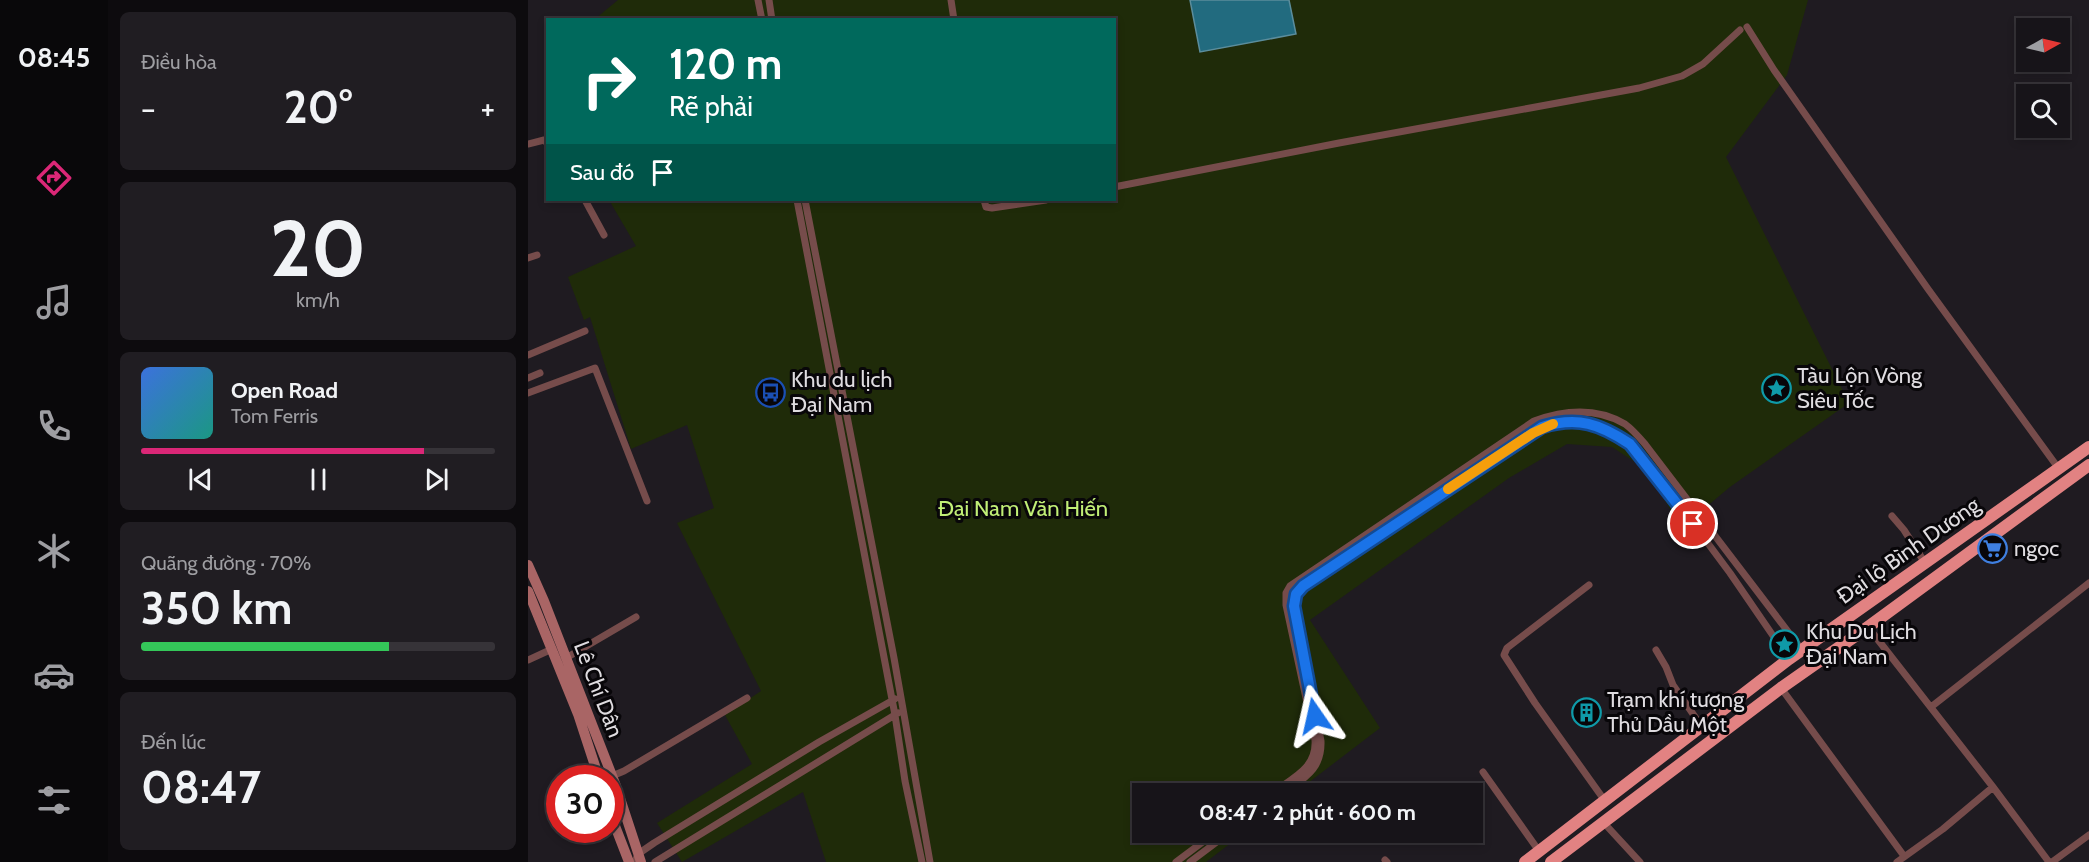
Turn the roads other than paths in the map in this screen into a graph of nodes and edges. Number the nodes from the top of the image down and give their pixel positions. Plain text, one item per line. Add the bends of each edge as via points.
1 (758, 0) edge
2 (769, 0) edge
3 (951, 0) edge
4 (762, 18) edge
5 (772, 18) edge
6 (954, 18) edge
7 (546, 142) edge
8 (528, 144) edge
9 (1116, 187) edge
10 (586, 201) edge
11 (797, 201) edge
12 (805, 201) edge
13 (984, 201) edge
14 (1039, 201) edge
15 (604, 235) dead end
16 (537, 255) dead end
17 (528, 258) edge
18 (585, 331) dead end
19 (528, 355) edge
20 (540, 373) dead end
21 (528, 378) edge
22 (528, 393) edge
23 (2084, 451) edge
24 (2088, 467) edge
25 (2059, 469) junction
26 (2067, 480) junction
27 (647, 501) dead end
28 (1892, 516) dead end
29 (1925, 564) junction
30 (528, 565) edge
31 (2089, 583) edge
32 (1590, 585) dead end
33 (528, 591) edge
34 (636, 617) dead end
35 (1868, 627) junction
36 (1793, 639) junction
37 (1781, 648) junction
38 (552, 649) junction
39 (1656, 650) dead end
40 (1802, 650) junction
41 (566, 658) junction
42 (1789, 659) junction
43 (528, 660) edge
44 (1812, 666) junction
45 (1800, 674) junction
46 (1781, 688) junction
47 (900, 696) junction
48 (747, 698) dead end
49 (892, 701) junction
50 (1931, 707) junction
51 (903, 710) junction
52 (895, 715) junction
53 (1702, 727) junction
54 (595, 765) edge
55 (608, 765) edge
56 (624, 770) edge
57 (1483, 772) dead end
58 (1286, 783) edge
59 (1297, 783) edge
60 (1994, 788) junction
61 (1605, 801) junction
62 (624, 815) edge
63 (1604, 823) junction
64 (2089, 835) edge
65 (621, 843) edge
66 (1201, 843) edge
67 (1215, 843) edge
68 (1539, 851) junction
69 (1904, 856) junction
70 (638, 860) edge
71 (628, 862) edge
72 (655, 862) edge
73 (922, 862) edge
74 (930, 862) edge
75 (1176, 862) edge
76 (1190, 862) edge
77 (1525, 862) edge
78 (1551, 862) edge
79 (1640, 862) edge
80 (1897, 862) edge
81 (2051, 862) edge

1 - 4 street
2 - 5 street
3 - 6 street
7 - 8 street
9 - 25 street via 1639,88 1682,76 1703,64 1743,29
10 - 15 street
11 - 49 street
12 - 47 street
13 - 14 street via 986,207 992,208
16 - 17 street
18 - 19 street
20 - 21 street
22 - 27 street via 595,368
23 - 24 highway
23 - 25 highway, Đại lộ Bình Dương
24 - 26 highway, Đại lộ Bình Dương
25 - 26 highway
25 - 29 highway, Đại lộ Bình Dương
26 - 35 highway, Đại lộ Bình Dương
28 - 29 street
29 - 40 highway, Đại lộ Bình Dương
30 - 41 main road, Lê Chí Dân
31 - 50 street
32 - 61 street via 1507,648 1504,655
33 - 38 main road, Lê Chí Dân
34 - 41 street
35 - 44 highway, Đại lộ Bình Dương
35 - 50 street
36 - 37 street
36 - 40 street
36 - 58 street via 1646,444 1626,425 1588,412 1546,417 1534,421 1290,586 1286,605 1316,752 1309,766
37 - 42 street
37 - 59 street via 1682,509 1630,444 1592,424 1552,424 1504,451 1296,594 1294,606 1322,753 1309,774
38 - 43 street
38 - 54 main road, Lê Chí Dân
39 - 53 street via 1673,685
40 - 42 highway, Đại lộ Bình Dương
40 - 44 highway
41 - 55 main road, Lê Chí Dân
42 - 45 highway
42 - 53 highway, Đại lộ Bình Dương
44 - 45 highway, Đại lộ Bình Dương
45 - 46 highway, Đại lộ Bình Dương
46 - 63 highway, Đại lộ Bình Dương
46 - 69 street
47 - 49 street
47 - 51 street
48 - 56 street
49 - 52 street
49 - 70 street via 819,742
50 - 60 street
51 - 52 street
51 - 74 street
52 - 72 street
52 - 73 street
53 - 61 highway, Đại lộ Bình Dương
57 - 68 street
60 - 69 street
60 - 81 street
61 - 68 highway, Đại lộ Bình Dương
62 - 70 main road, Lê Chí Dân
63 - 78 highway, Đại lộ Bình Dương
63 - 79 street
64 - 81 street
65 - 71 main road
66 - 75 street
67 - 76 street
68 - 77 highway, Đại lộ Bình Dương
69 - 80 street

